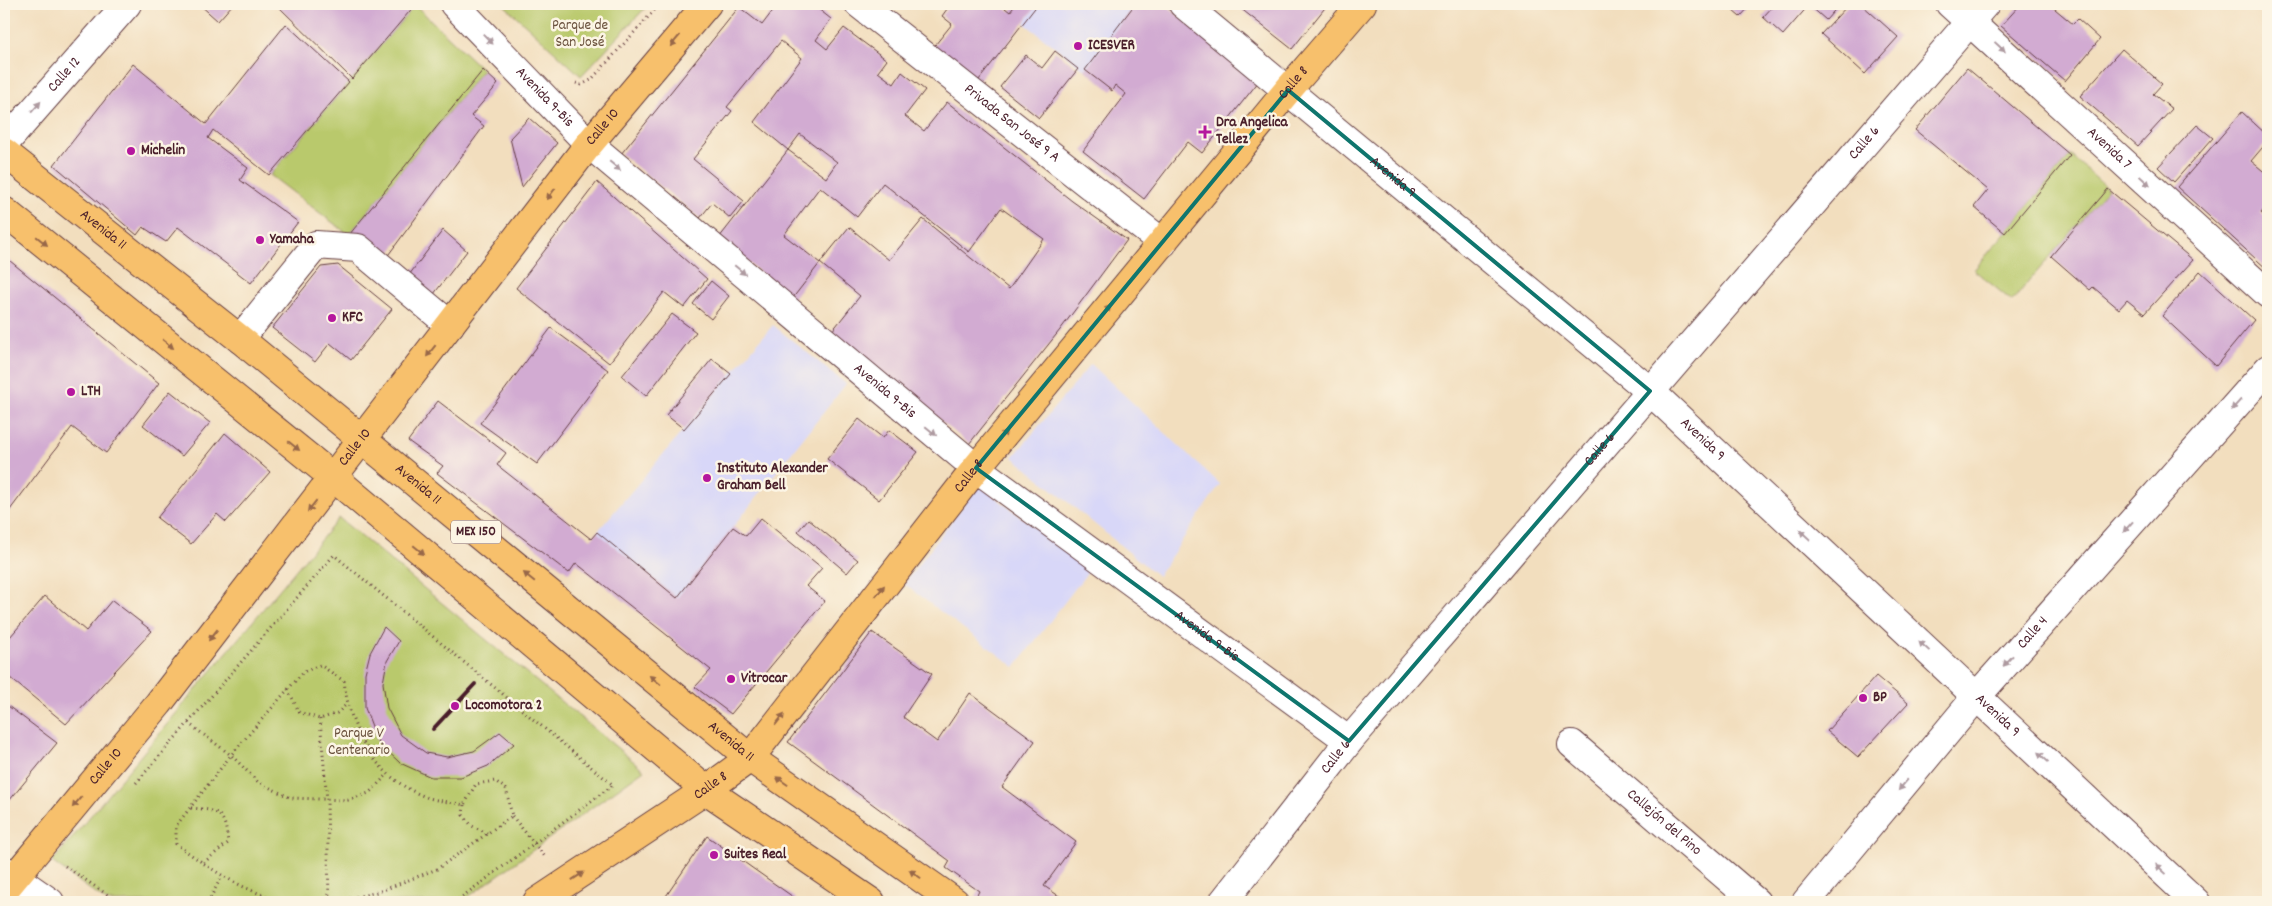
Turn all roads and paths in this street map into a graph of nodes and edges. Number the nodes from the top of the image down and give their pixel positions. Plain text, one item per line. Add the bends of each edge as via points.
1 (127, 4) edge
2 (454, 4) edge
3 (660, 4) edge
4 (707, 4) edge
5 (859, 4) edge
6 (1183, 4) edge
7 (1362, 4) edge
8 (1969, 9) edge
9 (571, 81) dead end
10 (1288, 90) junction
11 (4, 144) edge
12 (589, 144) junction
13 (4, 152) edge
14 (4, 211) edge
15 (1163, 243) junction
16 (2268, 294) edge
17 (450, 325) junction
18 (240, 339) junction
19 (2268, 369) edge
20 (1650, 391) junction
21 (362, 439) junction
22 (976, 468) junction
23 (334, 478) junction
24 (288, 689) junction
25 (1977, 696) junction
26 (159, 703) junction
27 (347, 704) junction
28 (320, 719) junction
29 (189, 724) junction
30 (1348, 741) junction
31 (1572, 744) dead end
32 (231, 756) junction
33 (750, 758) junction
34 (388, 774) junction
35 (706, 790) junction
36 (130, 791) dead end
37 (327, 800) junction
38 (464, 805) junction
39 (191, 808) junction
40 (512, 816) junction
41 (487, 833) junction
42 (535, 845) junction
43 (70, 858) dead end
44 (203, 863) junction
45 (222, 876) junction
46 (7, 880) edge
47 (567, 884) junction
48 (50, 902) edge
49 (118, 902) edge
50 (208, 902) edge
51 (286, 902) edge
52 (330, 902) edge
53 (455, 902) edge
54 (537, 902) edge
55 (871, 902) edge
56 (955, 902) edge
57 (1223, 902) edge
58 (1756, 902) edge
59 (1806, 902) edge
60 (2196, 902) edge

11 -> 1 street, Calle 12
2 -> 12 street, Avenida 9-Bis
3 - 9 path via 591,80 581,85
4 -> 12 main road, Calle 10
5 - 15 street, Privada San José 9 A
6 - 10 street, Avenida 9
7 - 10 main road, Calle 8
8 -> 16 street, Avenida 7
8 - 20 street, Calle 6
10 - 15 main road, Calle 8
10 - 20 street, Avenida 9
12 -> 17 main road, Calle 10
12 -> 22 street, Avenida 9-Bis
13 - 18 main road, Avenida 11 / MEX 150
14 -> 23 main road
22 -> 15 main road, Calle 8
17 - 18 street via 358,248 316,245
17 -> 21 main road, Calle 10
18 - 21 main road, Avenida 11 / MEX 150
19 -> 25 street, Calle 4
25 -> 20 street, Avenida 9
20 - 30 street, Calle 6
21 - 23 main road, Calle 10
33 -> 21 main road, Avenida 11 / MEX 150
22 - 30 street, Avenida 9-Bis
33 -> 22 main road, Calle 8
23 -> 26 main road, Calle 10
23 -> 35 main road
24 - 27 path via 303,672 320,664 344,681
24 - 28 path via 299,712
24 - 32 path
25 -> 59 street, Calle 4
60 -> 25 street, Avenida 9
26 - 29 path
26 -> 46 main road, Calle 10
27 - 28 path via 336,713
27 - 34 path via 364,746
28 - 37 path
29 - 32 path
29 - 36 path
29 - 42 path via 334,555 613,785
30 - 57 street, Calle 6
31 - 58 street, Callejón del Pino
32 - 37 path via 258,782 291,798
32 - 39 path
33 - 35 main road, Calle 8
56 -> 33 main road, Avenida 11 / MEX 150
34 - 37 path via 369,793 348,800
34 - 38 path via 426,797
47 -> 35 main road, Calle 8
35 - 55 main road
37 - 52 path
38 - 40 path via 476,784 495,781 506,789
38 - 41 path via 463,815 472,826
39 - 44 path via 176,826 176,844
39 - 44 path via 213,810 226,822 228,843
40 - 41 path
40 - 42 path
41 - 52 path via 437,868 378,892
42 - 47 path
42 - 53 path
43 - 49 path via 64,865
44 - 45 path
45 - 50 path
45 - 51 path via 257,895
46 - 48 street
47 - 54 main road, Calle 8

